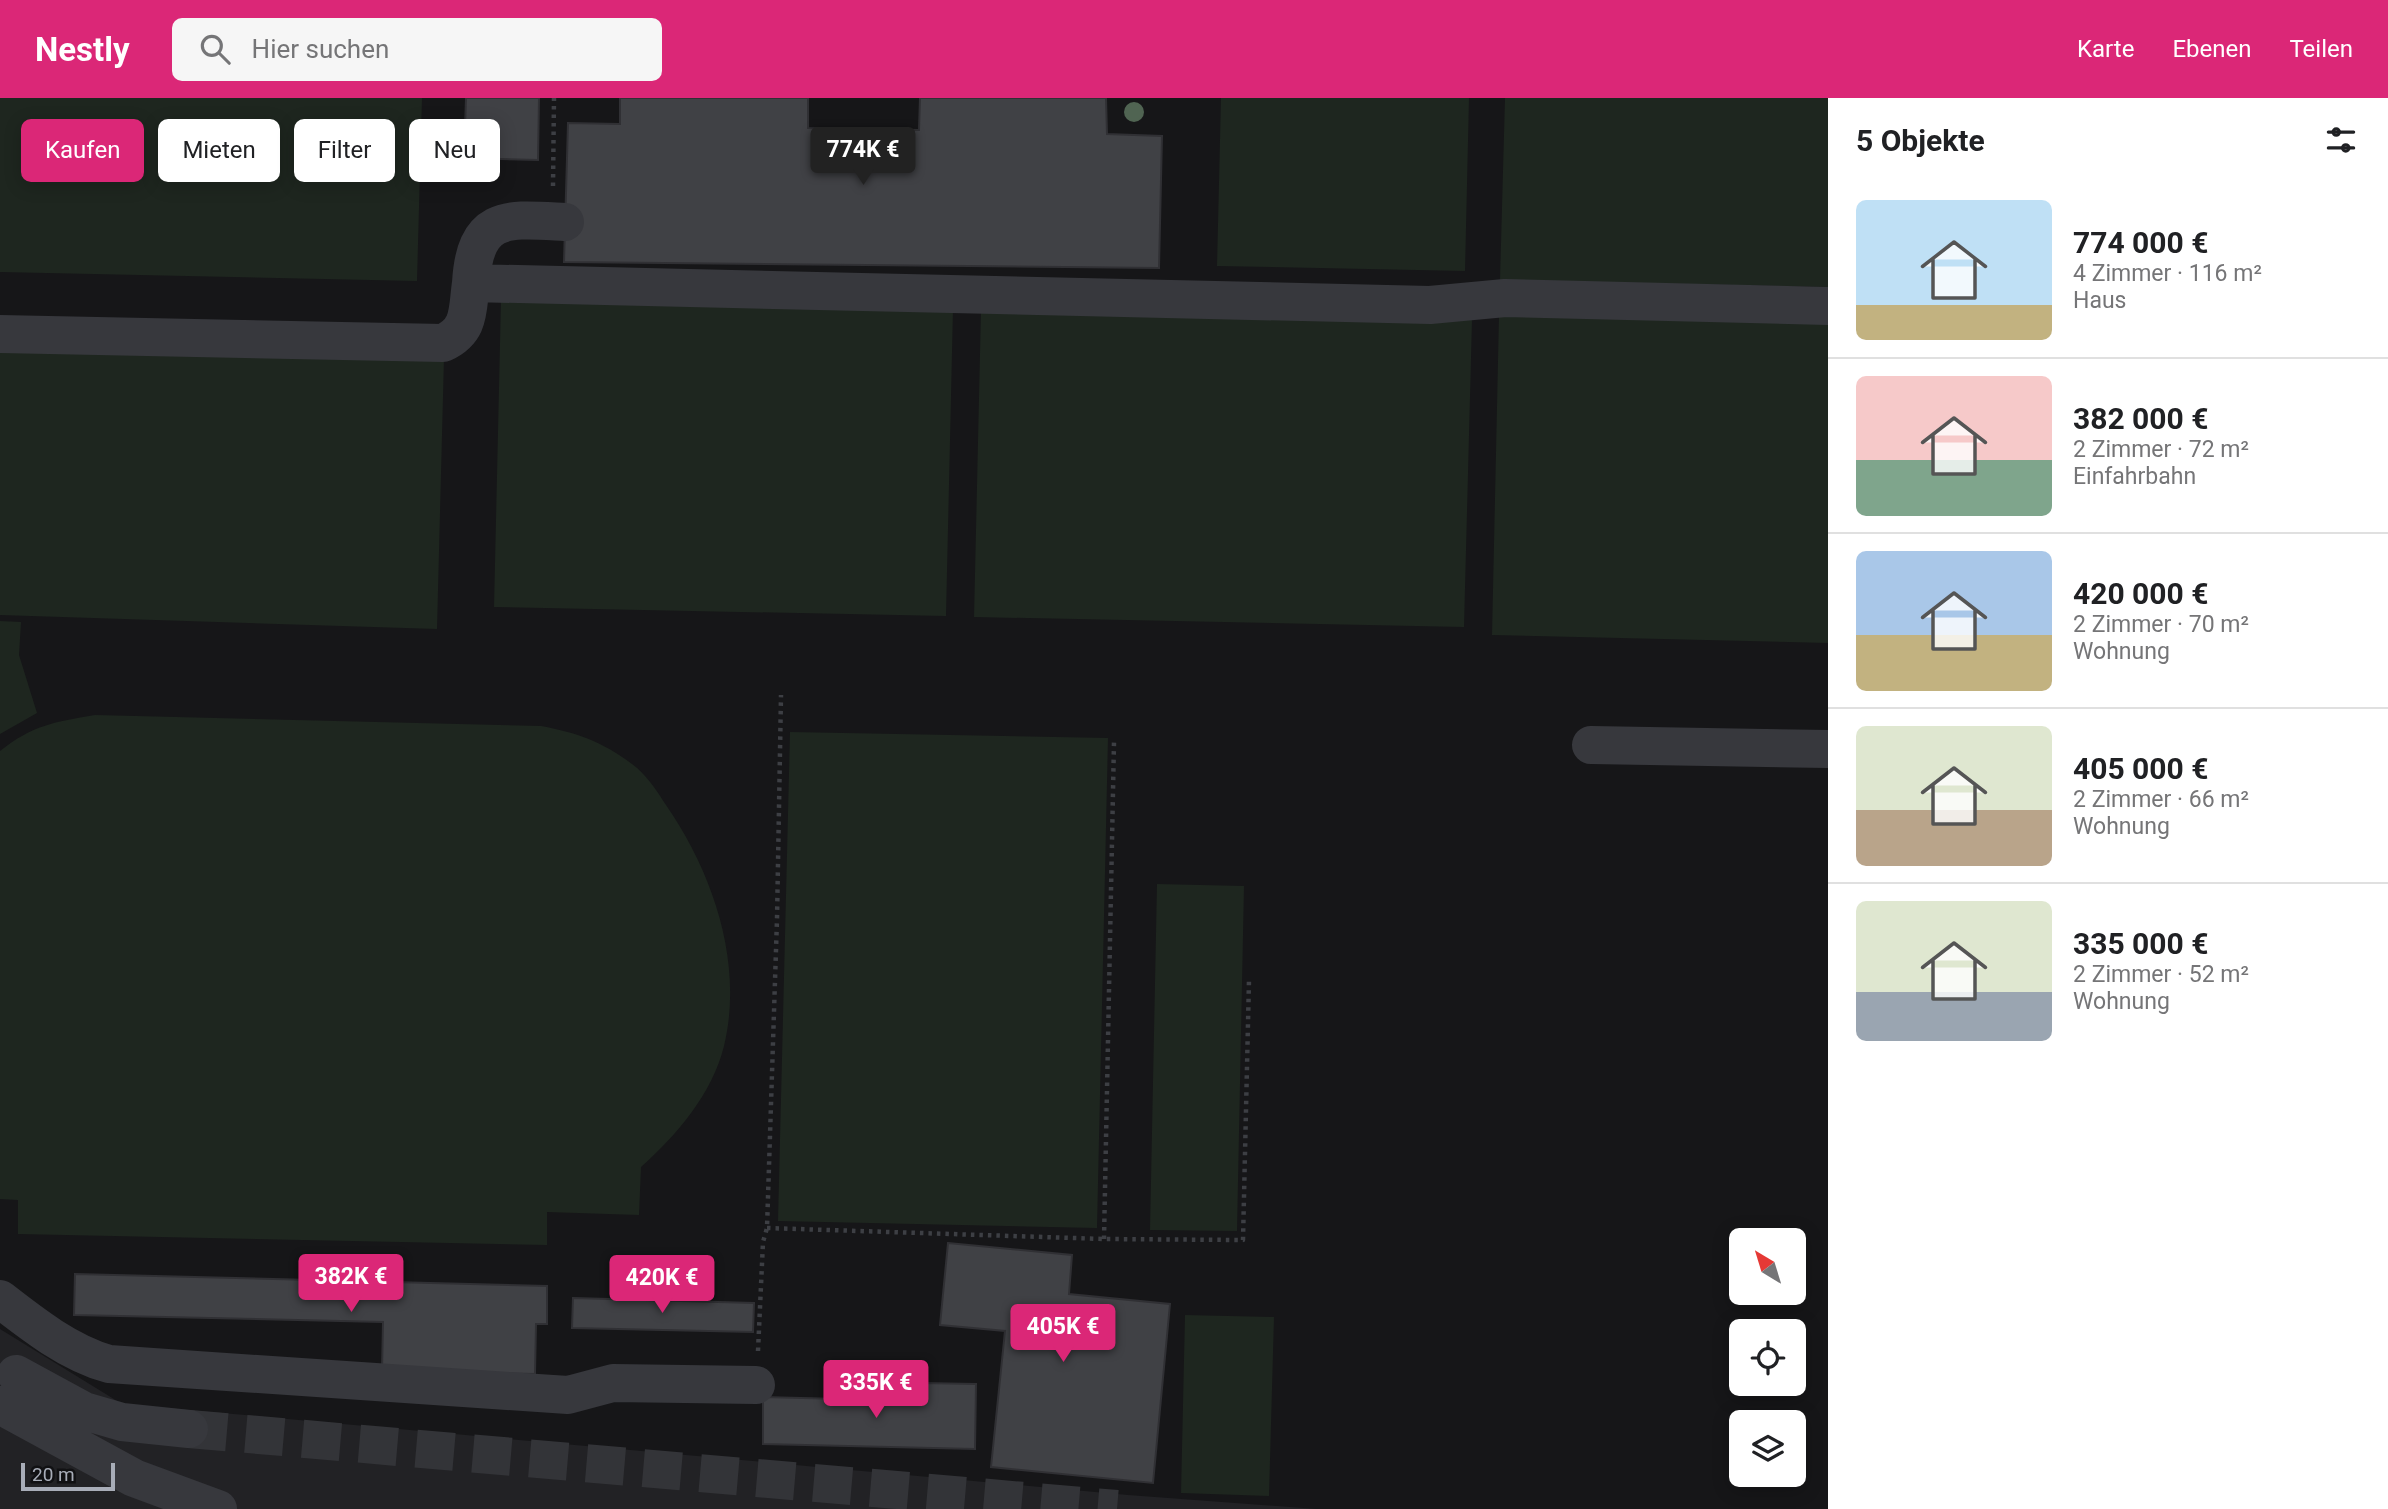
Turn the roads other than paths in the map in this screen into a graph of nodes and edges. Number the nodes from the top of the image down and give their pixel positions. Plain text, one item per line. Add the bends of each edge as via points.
1 (565, 222) dead end
2 (471, 283) junction
3 (1828, 306) edge
4 (0, 334) edge
5 (1591, 745) dead end
6 (1828, 749) edge
7 (0, 1299) edge
8 (5, 1380) edge
9 (756, 1385) road end
10 (189, 1429) tunnel mouth
11 (218, 1509) edge

1 - 2 street via 506,220 477,246
2 - 3 street via 1430,305 1505,298
2 - 4 street via 466,323 457,337 443,343
5 - 6 street
7 - 9 street via 33,1325 109,1364 568,1395 613,1383
8 - 10 street via 122,1422
8 - 11 street via 134,1478

